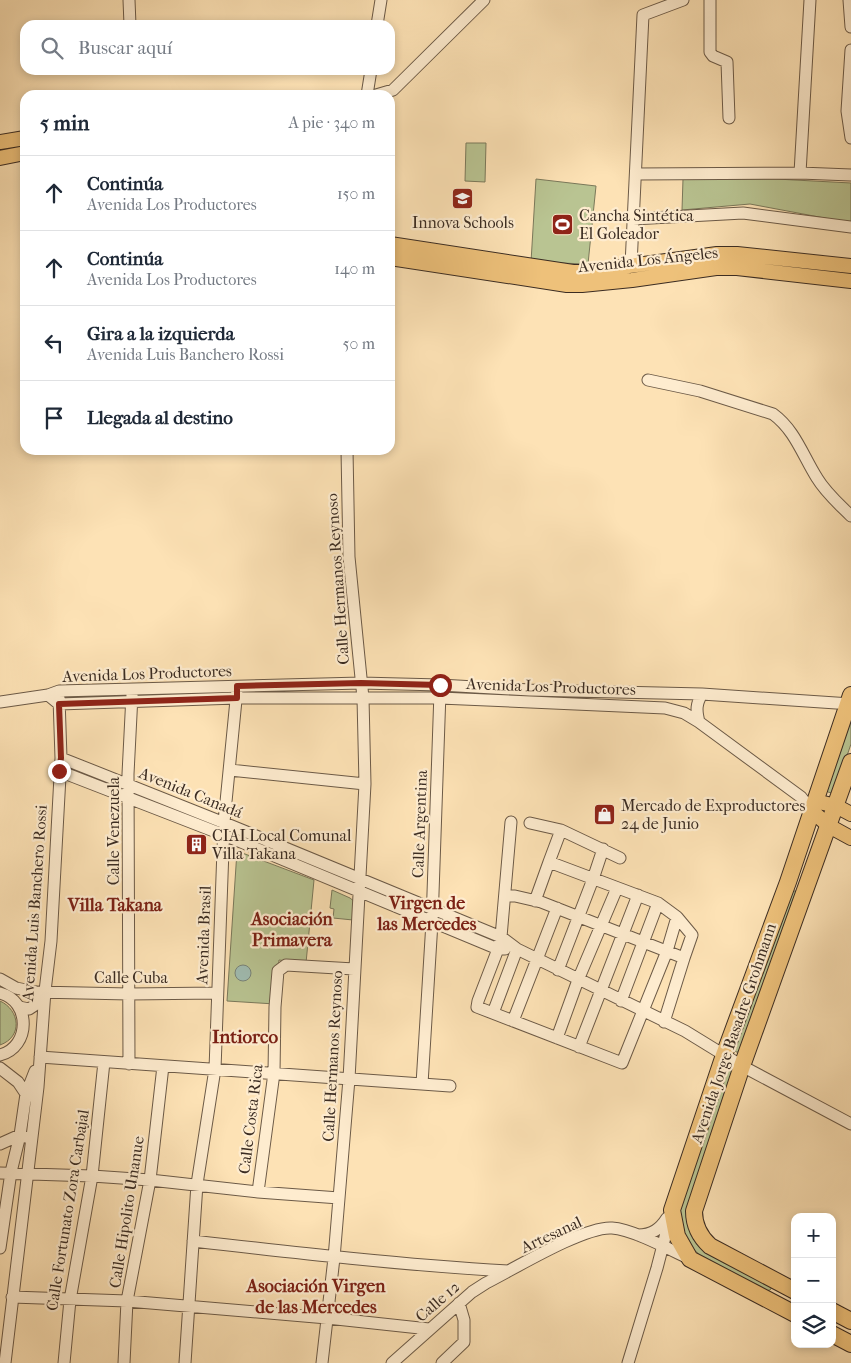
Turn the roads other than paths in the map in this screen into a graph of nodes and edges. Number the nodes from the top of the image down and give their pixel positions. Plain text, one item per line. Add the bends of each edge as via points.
1 (129, 0) edge
2 (381, 0) edge
3 (484, 0) edge
4 (683, 0) edge
5 (710, 0) edge
6 (810, 0) edge
7 (849, 0) edge
8 (130, 20) edge
9 (378, 20) edge
10 (851, 27) edge
11 (851, 50) edge
12 (370, 75) edge
13 (368, 90) edge
14 (393, 90) edge
15 (849, 111) edge
16 (729, 118) dead end
17 (851, 138) edge
18 (20, 139) edge
19 (0, 142) edge
20 (20, 154) edge
21 (0, 158) edge
22 (800, 173) junction
23 (637, 174) junction
24 (851, 176) edge
25 (633, 219) junction
26 (851, 227) edge
27 (395, 245) edge
28 (395, 259) edge
29 (631, 265) junction
30 (851, 266) edge
31 (594, 277) junction
32 (851, 282) edge
33 (648, 380) dead end
34 (348, 455) edge
35 (851, 516) edge
36 (361, 683) junction
37 (440, 685) junction
38 (132, 689) junction
39 (59, 691) junction
40 (237, 692) junction
41 (702, 694) junction
42 (48, 695) junction
43 (363, 698) junction
44 (440, 698) junction
45 (850, 701) edge
46 (0, 702) edge
47 (132, 702) junction
48 (59, 704) junction
49 (699, 722) junction
50 (61, 758) junction
51 (851, 762) edge
52 (230, 770) junction
53 (59, 771) junction
54 (129, 784) junction
55 (365, 784) junction
56 (847, 786) edge
57 (129, 797) junction
58 (814, 806) junction
59 (836, 806) junction
60 (851, 814) edge
61 (224, 822) junction
62 (511, 822) dead end
63 (530, 823) dead end
64 (829, 826) junction
65 (561, 830) junction
66 (224, 835) junction
67 (851, 838) edge
68 (603, 849) junction
69 (620, 858) dead end
70 (549, 862) junction
71 (360, 878) junction
72 (593, 879) junction
73 (788, 882) junction
74 (617, 888) junction
75 (805, 888) junction
76 (360, 893) junction
77 (638, 895) junction
78 (505, 896) junction
79 (535, 901) junction
80 (658, 903) junction
81 (432, 908) junction
82 (557, 908) junction
83 (579, 917) junction
84 (677, 917) junction
85 (432, 922) junction
86 (601, 926) junction
87 (623, 934) junction
88 (501, 937) junction
89 (644, 942) junction
90 (498, 949) junction
91 (517, 950) junction
92 (667, 951) junction
93 (684, 958) junction
94 (537, 960) junction
95 (354, 969) junction
96 (558, 970) junction
97 (0, 979) edge
98 (578, 980) junction
99 (600, 991) junction
100 (41, 992) junction
101 (1, 993) edge
102 (217, 993) junction
103 (129, 994) junction
104 (622, 1001) junction
105 (40, 1005) junction
106 (20, 1009) junction
107 (643, 1012) junction
108 (493, 1013) junction
109 (513, 1021) junction
110 (664, 1022) junction
111 (33, 1024) junction
112 (557, 1038) junction
113 (18, 1042) junction
114 (41, 1044) junction
115 (579, 1047) junction
116 (0, 1054) edge
117 (724, 1055) junction
118 (40, 1057) junction
119 (104, 1062) junction
120 (129, 1064) junction
121 (163, 1066) junction
122 (742, 1066) junction
123 (1, 1069) edge
124 (215, 1070) junction
125 (274, 1073) junction
126 (349, 1079) junction
127 (422, 1084) junction
128 (450, 1086) dead end
129 (31, 1096) junction
130 (851, 1124) edge
131 (20, 1135) junction
132 (31, 1140) junction
133 (0, 1144) edge
134 (5, 1172) edge
135 (27, 1173) junction
136 (92, 1176) junction
137 (150, 1180) junction
138 (197, 1184) junction
139 (258, 1192) junction
140 (339, 1198) junction
141 (672, 1210) junction
142 (636, 1235) junction
143 (193, 1241) junction
144 (663, 1246) junction
145 (0, 1248) edge
146 (334, 1258) junction
147 (690, 1259) junction
148 (658, 1268) junction
149 (510, 1271) junction
150 (778, 1282) junction
151 (791, 1289) edge
152 (12, 1297) junction
153 (70, 1300) junction
154 (769, 1300) junction
155 (127, 1302) junction
156 (459, 1303) junction
157 (188, 1306) junction
158 (791, 1312) edge
159 (836, 1313) edge
160 (326, 1318) junction
161 (851, 1321) edge
162 (429, 1329) junction
163 (836, 1336) edge
164 (851, 1344) edge
165 (3, 1351) edge
166 (64, 1363) edge
167 (124, 1363) edge
168 (185, 1363) edge
169 (322, 1363) edge
170 (392, 1363) edge
171 (442, 1363) edge
172 (628, 1363) edge

1 - 8 street
2 - 9 street
3 - 14 street
4 - 23 street via 644,16
5 - 16 street via 710,52 727,62
6 - 22 street
7 - 10 street
11 - 15 street
12 - 13 street
15 - 17 street
18 - 19 main road
20 - 21 main road
22 - 23 street
22 - 24 street
23 - 25 street
25 - 26 street via 743,213
25 - 29 street
27 - 31 main road, Avenida Los Ángeles
28 - 31 main road, Avenida Los Ángeles via 567,285
29 - 30 main road, Avenida Los Ángeles via 693,256 737,254
29 - 31 main road, Avenida Los Ángeles
31 - 32 main road, Avenida Los Ángeles via 737,268
33 - 35 street via 700,391 773,414 800,445 827,492
34 - 36 street, Calle Hermanos Reynoso via 348,557
36 - 37 street, Avenida Los Productores
36 - 40 street, Avenida Los Productores
36 - 43 street, Calle Hermanos Reynoso
37 - 41 street, Avenida Los Productores
37 - 44 street, Calle Argentina
38 - 39 street, Avenida Los Productores
38 - 40 street, Avenida Los Productores
38 - 47 street, Calle Venezuela
39 - 42 street, Avenida Los Productores
39 - 48 street, Avenida Luis Banchero Rossi
40 - 43 street, Avenida Los Productores
40 - 47 street, Avenida Los Productores
40 - 52 street, Avenida Brasil
41 - 45 street, Avenida Los Productores
41 - 49 street via 697,702
42 - 46 street, Avenida Los Productores
42 - 48 street, Avenida Los Productores
43 - 44 street, Avenida Los Productores
43 - 55 street, Calle Hermanos Reynoso
44 - 49 street, Avenida Los Productores via 648,706 684,713
44 - 81 street, Calle Argentina
45 - 58 highway, Avenida Jorge Basadre Grohmann
47 - 48 street, Avenida Los Productores
47 - 54 street, Calle Venezuela
48 - 50 street, Avenida Luis Banchero Rossi
49 - 58 street, Avenida Los Productores
50 - 53 street, Avenida Luis Banchero Rossi
50 - 54 street, Avenida Canadá
51 - 56 highway, Avenida Jorge Basadre Grohmann
52 - 55 street
52 - 61 street, Avenida Brasil
53 - 57 street, Avenida Canadá
53 - 100 street, Avenida Luis Banchero Rossi via 51,941
54 - 57 street, Calle Venezuela
54 - 61 street, Avenida Canadá
55 - 71 street, Calle Hermanos Reynoso
56 - 59 highway, Avenida Jorge Basadre Grohmann
57 - 66 street, Avenida Canadá
57 - 103 street, Calle Venezuela
58 - 59 main road
58 - 64 main road
58 - 73 highway, Avenida Jorge Basadre Grohmann
59 - 60 main road
59 - 64 highway, Avenida Jorge Basadre Grohmann
61 - 66 street, Avenida Brasil
61 - 71 street, Avenida Canadá
62 - 78 street
63 - 65 street
64 - 67 main road
64 - 75 highway, Avenida Jorge Basadre Grohmann
65 - 68 street
65 - 70 street
66 - 76 street, Avenida Canadá
66 - 102 street, Avenida Brasil
68 - 69 street
68 - 72 street
70 - 72 street
70 - 79 street
71 - 76 street, Calle Hermanos Reynoso
71 - 81 street, Avenida Canadá
72 - 74 street
72 - 83 street
73 - 75 highway
73 - 117 highway, Avenida Jorge Basadre Grohmann
74 - 77 street
74 - 86 street
75 - 122 highway, Avenida Jorge Basadre Grohmann
76 - 85 street, Avenida Canadá
76 - 95 street, Calle Hermanos Reynoso
77 - 80 street
77 - 87 street
78 - 79 street
78 - 88 street
79 - 82 street
80 - 84 street
80 - 89 street
81 - 85 street, Calle Argentina
81 - 88 street, Avenida Canadá
82 - 83 street
82 - 94 street
83 - 86 street
83 - 96 street
84 - 92 street
84 - 93 street via 692,935
85 - 90 street, Avenida Canadá
85 - 127 street, Calle Argentina
86 - 87 street
86 - 98 street
87 - 89 street
87 - 99 street
88 - 90 street
88 - 91 street, Avenida Canadá
89 - 92 street
89 - 104 street
90 - 91 street, Avenida Canadá
90 - 108 street via 477,1007
91 - 94 street
91 - 108 street
92 - 93 street
92 - 107 street
93 - 110 street
94 - 96 street
94 - 109 street
95 - 125 street, Calle Costa Rica via 286,965 280,968 276,976
95 - 126 street, Calle Hermanos Reynoso
96 - 98 street
97 - 100 street, Calle Cuba via 16,988
98 - 99 street
98 - 112 street
99 - 104 street
99 - 115 street
100 - 103 street, Calle Cuba
100 - 105 street, Avenida Luis Banchero Rossi via 38,997
101 - 106 street
102 - 103 street, Calle Cuba
102 - 124 street, Avenida Brasil
103 - 120 street, Calle Venezuela
104 - 107 street
105 - 106 street
105 - 111 street
105 - 114 street, Avenida Luis Banchero Rossi
106 - 111 street
106 - 113 street via 24,1027
107 - 110 street
107 - 115 street via 622,1063
108 - 109 street
109 - 112 street
110 - 117 street
111 - 113 street
111 - 114 street
112 - 115 street
113 - 116 street
114 - 118 street, Avenida Luis Banchero Rossi
117 - 122 street
117 - 141 highway, Avenida Jorge Basadre Grohmann
118 - 119 street
118 - 129 street, Avenida Luis Banchero Rossi
119 - 120 street
119 - 136 street, Calle Fortunato Zora Carbajal
120 - 121 street
121 - 124 street
121 - 137 street, Calle Hipolito Unanue
122 - 130 street
122 - 150 highway, Avenida Jorge Basadre Grohmann via 695,1206 695,1221 700,1235 710,1246
123 - 129 street
124 - 125 street
124 - 138 street, Avenida Brasil
125 - 126 street
125 - 139 street, Calle Costa Rica
126 - 127 street
126 - 140 street, Calle Hermanos Reynoso
127 - 128 street
129 - 131 street, Avenida Luis Banchero Rossi
129 - 132 street, Avenida Luis Banchero Rossi
131 - 132 street
131 - 133 street
131 - 134 street, Avenida Luis Banchero Rossi
132 - 135 street, Avenida Luis Banchero Rossi
134 - 135 street
134 - 145 street, Avenida Luis Banchero Rossi
135 - 136 street
135 - 152 street, Avenida Luis Banchero Rossi
136 - 137 street
136 - 153 street, Calle Fortunato Zora Carbajal
137 - 138 street
137 - 155 street, Calle Hipolito Unanue
138 - 139 street
138 - 143 street, Avenida Brasil
139 - 140 street
140 - 146 street, Calle Hermanos Reynoso
141 - 142 street via 662,1226
141 - 144 street
141 - 147 highway, Avenida Jorge Basadre Grohmann via 677,1236
142 - 144 street, Artesanal
142 - 149 street, Artesanal via 612,1228 600,1230 568,1241
143 - 146 street
143 - 157 street, Avenida Brasil
144 - 147 street, Artesanal
144 - 148 street
146 - 149 street
146 - 160 street, Calle Hermanos Reynoso
147 - 148 street via 674,1258
147 - 154 highway
148 - 172 street
149 - 156 street, Calle 12 via 486,1283
150 - 151 highway, Avenida Jorge Basadre Grohmann
150 - 154 highway
152 - 153 street
152 - 165 street, Avenida Luis Banchero Rossi
153 - 155 street
153 - 166 street, Calle Fortunato Zora Carbajal
154 - 158 highway
155 - 157 street
155 - 167 street, Calle Hipolito Unanue
156 - 162 street, Calle 12
156 - 171 street via 464,1320 464,1342
157 - 160 street
157 - 168 street, Avenida Brasil
159 - 161 highway
160 - 162 street
160 - 169 street, Calle Hermanos Reynoso
162 - 170 street, Calle 12
163 - 164 highway

